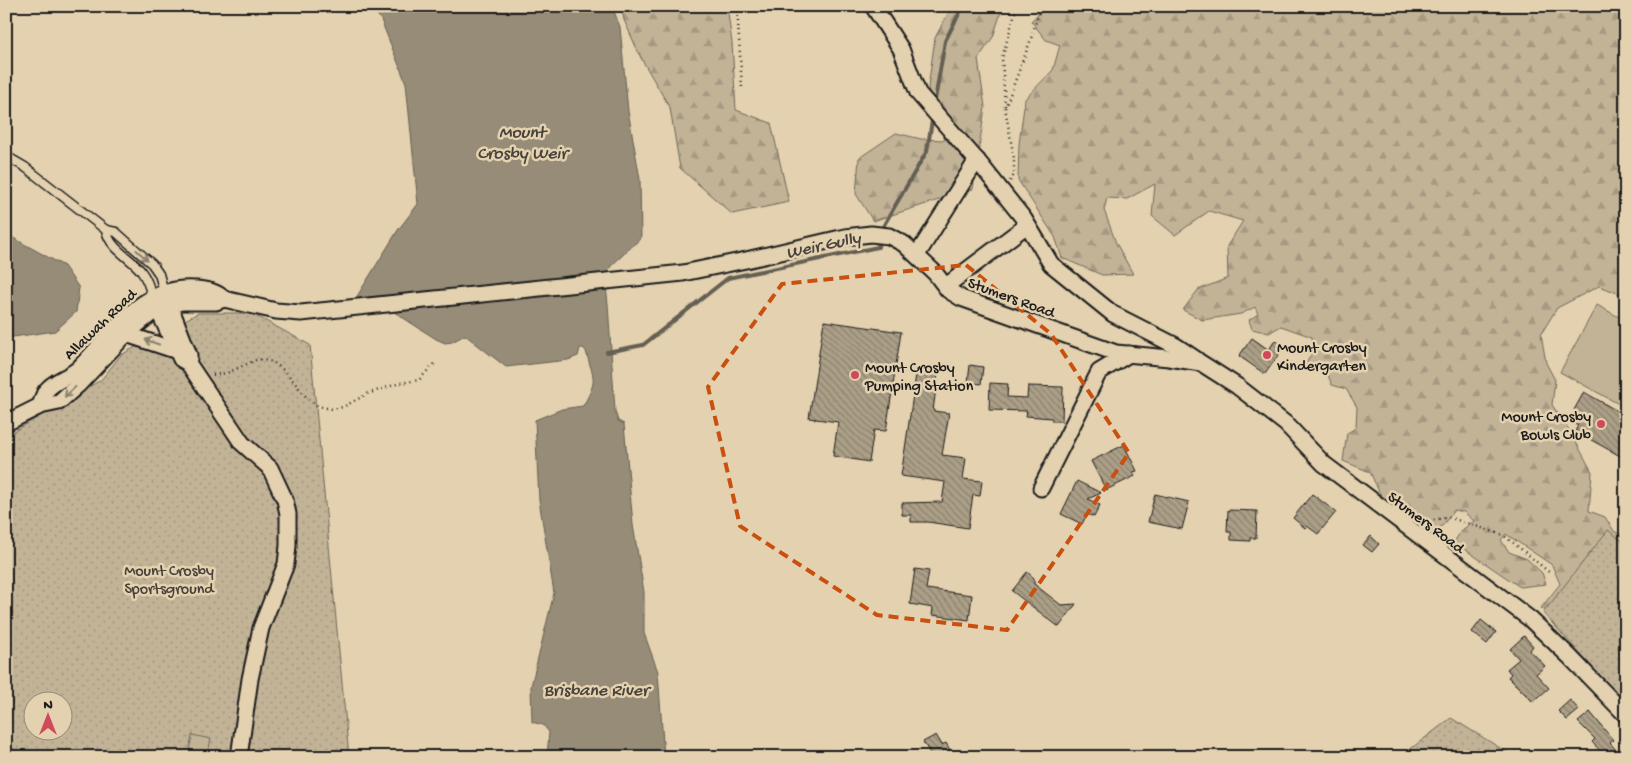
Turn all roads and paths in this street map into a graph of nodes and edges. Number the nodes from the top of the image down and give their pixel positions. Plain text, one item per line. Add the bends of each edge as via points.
1 (737, 6) edge
2 (873, 6) edge
3 (1017, 6) edge
4 (1042, 6) edge
5 (742, 88) dead end
6 (1005, 108) junction
7 (6, 156) edge
8 (977, 160) junction
9 (1002, 192) junction
10 (1027, 225) junction
11 (106, 230) junction
12 (917, 255) junction
13 (946, 286) junction
14 (160, 300) junction
15 (126, 334) junction
16 (177, 351) junction
17 (1129, 354) junction
18 (188, 363) junction
19 (1201, 363) junction
20 (436, 364) dead end
21 (202, 383) junction
22 (40, 406) junction
23 (6, 423) edge
24 (1041, 488) dead end
25 (1405, 526) junction
26 (1550, 573) dead end
27 (1626, 715) edge
28 (239, 757) edge

1 - 5 path
2 - 8 street, Stumers Road via 902,49 918,93
3 - 6 path via 1002,58
4 - 6 path
6 - 9 path via 1014,174
7 - 11 lane
8 - 9 street, Stumers Road
8 - 12 street
9 - 10 street, Stumers Road
10 - 13 street
10 - 19 street, Stumers Road via 1051,264 1113,314 1176,346
11 - 14 lane via 108,240 141,271
11 -> 14 lane via 116,232 152,264 159,274
12 - 13 street, Stumers Road
12 - 14 street, Stumers Road via 889,236 871,234 683,273 301,313 276,311 224,299 216,302
13 - 17 street, Stumers Road via 962,298 1116,353
14 - 15 street, Allawah Road
14 - 16 street
14 - 18 street via 189,355
14 - 22 street, Allawah Road via 140,304 79,369 46,392
16 -> 15 street
15 -> 22 street, Allawah Road via 68,394 54,404
16 - 18 street
17 - 19 street, Stumers Road
17 - 24 street via 1099,372
18 - 21 street
19 - 25 street, Stumers Road via 1286,424 1324,464
20 - 21 path via 419,380 366,394 343,408 332,409 318,406 308,399 286,372 273,362 258,359 227,373 214,375
21 - 28 street via 242,443 270,468 288,514 286,564 261,628
22 - 23 street, Allawah Road
25 - 26 path via 1448,516 1473,524 1503,535
25 - 27 street, Stumers Road via 1530,620

